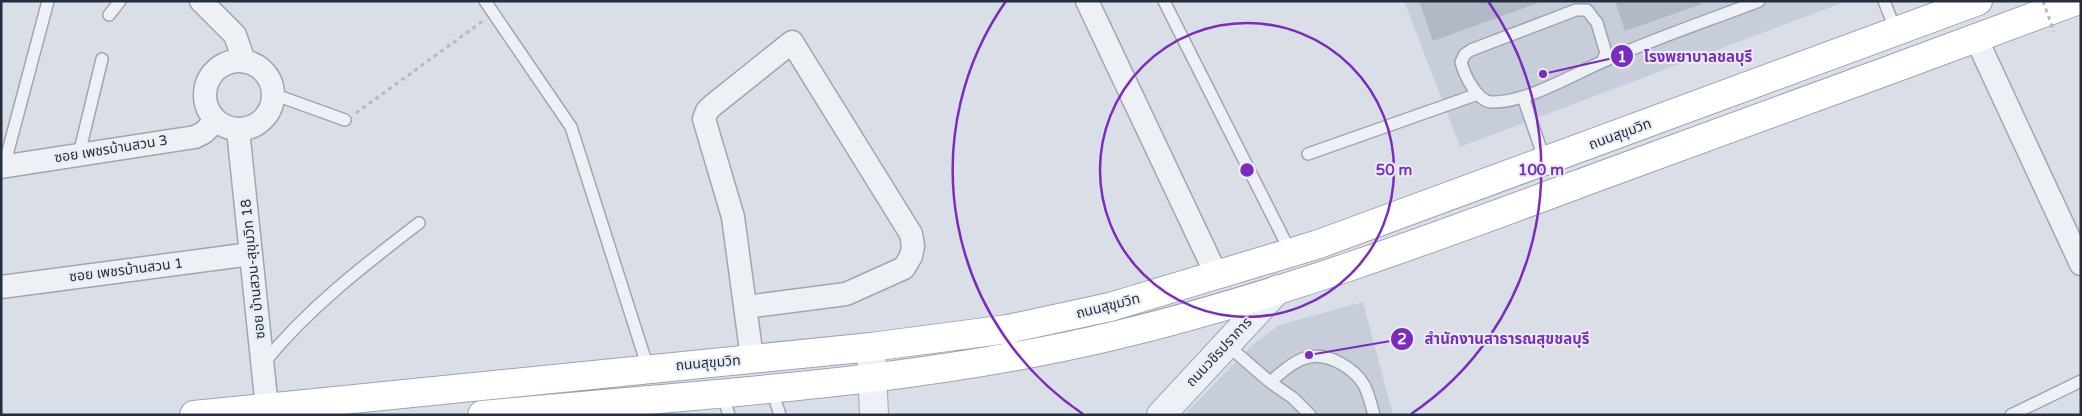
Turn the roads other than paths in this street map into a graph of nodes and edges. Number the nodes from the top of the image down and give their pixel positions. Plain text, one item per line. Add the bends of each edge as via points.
1 (48, 1) edge
2 (120, 1) edge
3 (201, 1) edge
4 (485, 1) edge
5 (1088, 1) edge
6 (1164, 1) edge
7 (1759, 1) edge
8 (1884, 1) edge
9 (1978, 1) edge
10 (2076, 1) edge
11 (109, 15) dead end
12 (1896, 31) junction
13 (1976, 38) junction
14 (102, 59) dead end
15 (244, 61) junction
16 (1602, 62) junction
17 (273, 94) junction
18 (1478, 94) junction
19 (1523, 97) junction
20 (345, 120) road end
21 (216, 121) junction
22 (238, 130) junction
23 (79, 154) junction
24 (1308, 154) dead end
25 (1545, 161) junction
26 (3, 166) edge
27 (419, 223) dead end
28 (1291, 253) junction
29 (251, 254) junction
30 (2081, 264) edge
31 (1217, 276) junction
32 (1, 286) edge
33 (1278, 289) junction
34 (745, 307) junction
35 (1226, 344) junction
36 (871, 347) junction
37 (752, 358) junction
38 (263, 364) junction
39 (648, 368) junction
40 (874, 377) junction
41 (2081, 381) edge
42 (1270, 382) junction
43 (771, 388) junction
44 (725, 404) edge
45 (267, 408) junction
46 (575, 410) edge
47 (194, 415) edge
48 (482, 415) edge
49 (780, 415) edge
50 (874, 415) edge
51 (1161, 415) edge
52 (1310, 415) edge
53 (1374, 415) edge
54 (2011, 415) edge

1 - 26 lane
2 - 11 lane
3 - 15 street via 235,35
4 - 39 lane via 571,127
5 - 31 street
6 - 28 lane
7 - 16 lane
8 - 12 lane
9 - 12 main road, ถนนสุขุมวิท
10 - 13 main road, ถนนสุขุมวิท
12 - 25 main road, ถนนสุขุมวิท
13 - 30 street
13 - 33 main road, ถนนสุขุมวิท via 1463,227
14 - 23 lane
15 - 17 street via 268,76
15 - 21 street via 222,65 208,81 206,102
16 - 18 lane via 1606,53 1597,24 1587,10 1576,10 1466,54 1461,62 1463,70
16 - 19 lane
17 - 20 lane
17 - 22 street via 267,116 249,128
18 - 19 lane via 1490,102
18 - 24 lane
19 - 25 lane
21 - 22 street
21 - 23 street, ซอย เพชรบ้านสวน 3 via 195,137
22 - 29 street, ซอย บ้านสวน-สุขุมวิท 18
23 - 26 street, ซอย เพชรบ้านสวน 3
25 - 28 main road, ถนนสุขุมวิท
27 - 38 lane via 349,277 283,339
28 - 31 main road, ถนนสุขุมวิท
29 - 32 street, ซอย เพชรบ้านสวน 1
29 - 38 street, ซอย บ้านสวน-สุขุมวิท 18
31 - 36 main road, ถนนสุขุมวิท via 1110,308 1008,329
33 - 35 street, ถนนวชิรปราการ
33 - 40 main road, ถนนสุขุมวิท via 1117,335 1012,357
34 - 34 street via 846,294 904,268 914,246 911,234 792,42 712,106 704,119 733,217
34 - 37 street
35 - 42 lane
35 - 51 street, ถนนวชิรปราการ
36 - 37 main road, ถนนสุขุมวิท
36 - 40 street
37 - 39 main road, ถนนสุขุมวิท
38 - 45 street, ซอย บ้านสวน-สุขุมวิท 18
39 - 45 main road, ถนนสุขุมวิท
40 - 43 main road, ถนนสุขุมวิท
40 - 50 street
41 - 54 lane
42 - 52 lane
42 - 53 lane via 1308,357 1336,361 1353,372 1364,385
43 - 44 main road, ถนนสุขุมวิท
43 - 49 lane
44 - 46 main road, ถนนสุขุมวิท
45 - 47 main road, ถนนสุขุมวิท
46 - 48 main road, ถนนสุขุมวิท

